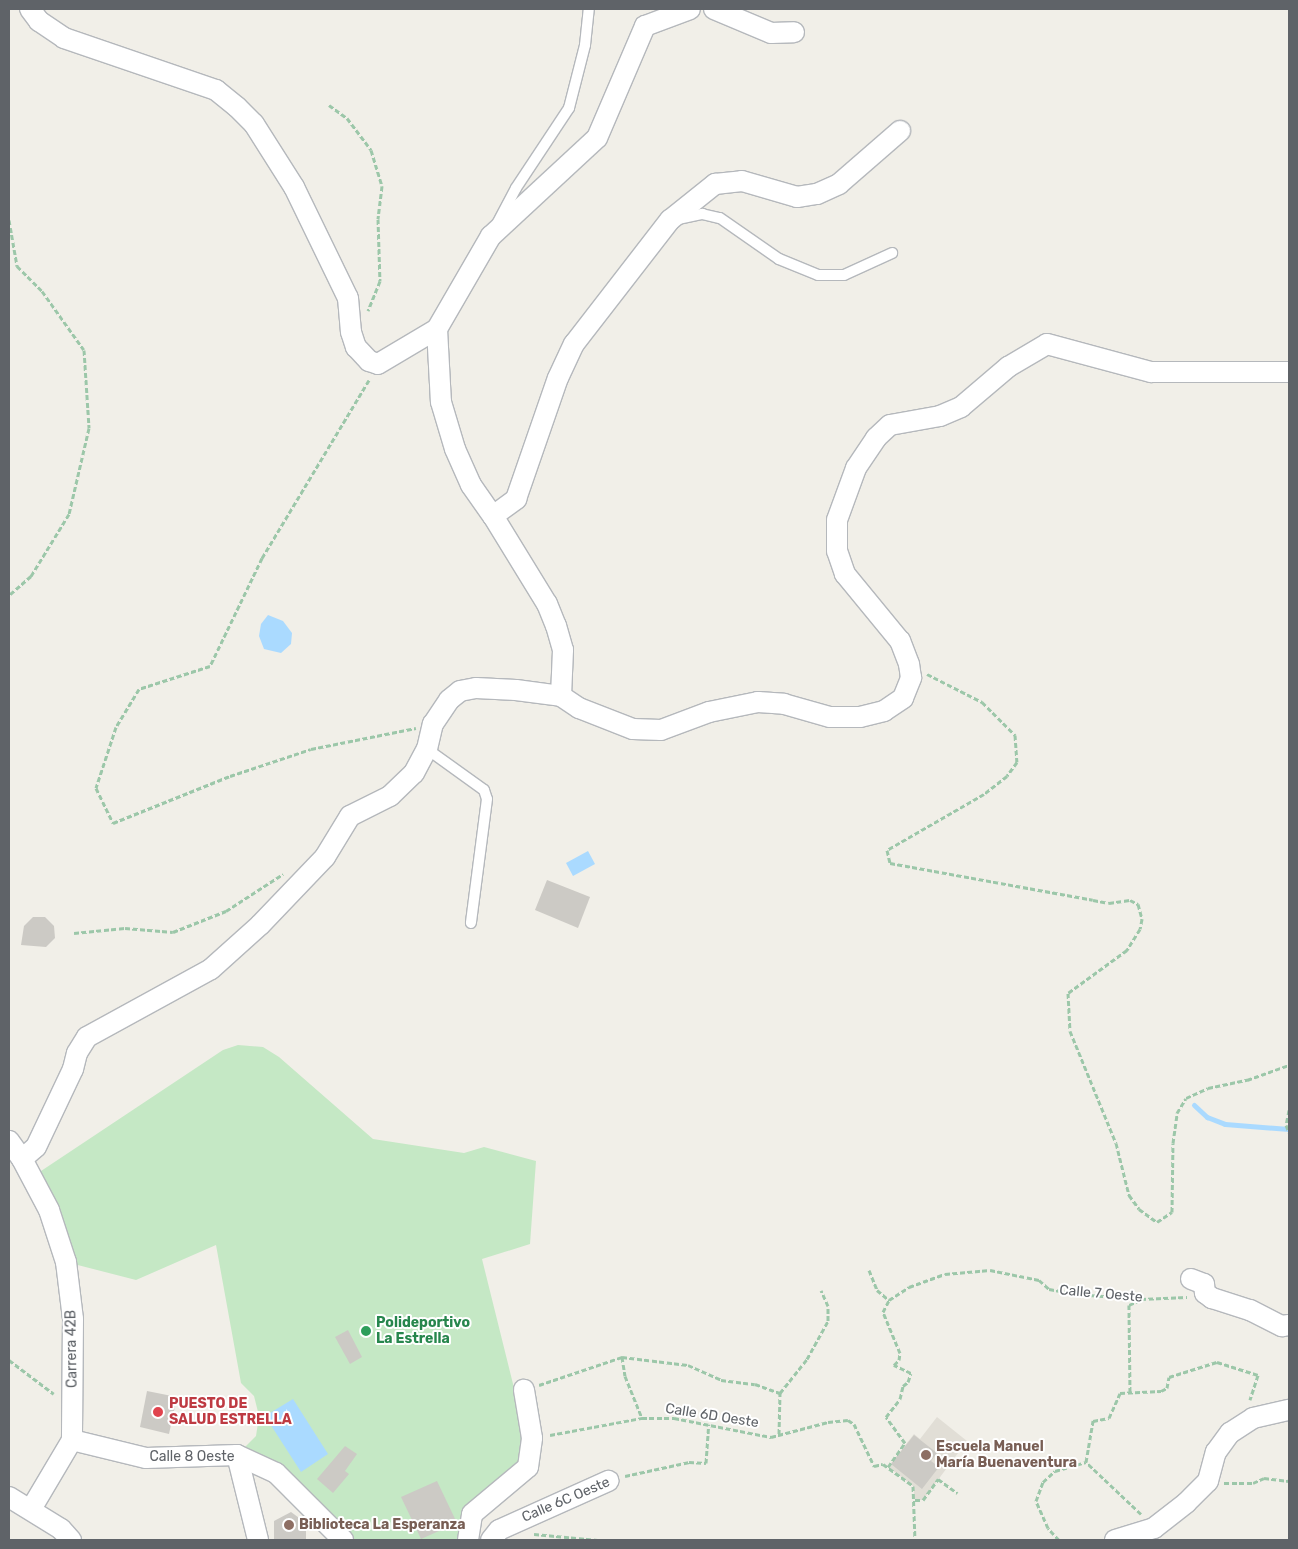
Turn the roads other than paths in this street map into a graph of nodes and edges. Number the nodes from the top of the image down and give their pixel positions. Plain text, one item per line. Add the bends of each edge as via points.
1 (30, 9) edge
2 (589, 9) edge
3 (690, 9) edge
4 (714, 9) edge
5 (794, 32) dead end
6 (900, 132) dead end
7 (670, 220) junction
8 (491, 236) junction
9 (892, 253) dead end
10 (437, 328) junction
11 (1289, 372) edge
12 (493, 516) junction
13 (561, 696) junction
14 (427, 749) junction
15 (471, 923) dead end
16 (13, 1147) edge
17 (1191, 1279) dead end
18 (1289, 1326) edge
19 (524, 1390) road end
20 (1289, 1410) edge
21 (72, 1440) junction
22 (237, 1455) junction
23 (608, 1481) road end
24 (10, 1501) edge
25 (31, 1509) junction
26 (71, 1540) edge
27 (258, 1540) edge
28 (343, 1540) edge
29 (468, 1540) edge
30 (491, 1540) edge
31 (1115, 1540) edge

1 - 10 street via 39,21 64,38 216,90 238,107 254,124 294,187 348,298 351,332 356,347 369,361 378,364
2 - 8 lane via 585,45 569,108 516,188
3 - 8 street via 645,26 597,138
4 - 5 street via 771,33
6 - 7 street via 839,184 817,194 797,197 742,181 724,181 708,189
7 - 9 lane via 702,214 720,218 779,259 818,275 844,275
7 - 12 street via 574,344 558,378 516,499
8 - 10 street
10 - 12 street via 441,402 455,449 472,485
11 - 13 street via 1151,372 1047,344 1008,368 961,407 940,416 890,425 876,438 856,468 838,520 837,550 845,574 900,642 909,664 911,678 902,698 884,711 860,717 830,717 784,704 758,702 709,712 661,730 633,729 579,708
12 - 13 street via 543,597 556,626 563,650
13 - 14 street via 476,688 460,692 449,700 434,724
14 - 15 lane via 484,790 487,799
14 - 16 street via 414,773 390,796 350,816 325,857 211,970 87,1038 77,1053 73,1069 36,1147
16 - 21 street, Carrera 42B via 49,1210 66,1262 73,1319
17 - 18 street via 1204,1284 1205,1293 1282,1326
19 - 29 street via 532,1438 528,1467 472,1514
20 - 31 street via 1253,1418 1230,1433 1216,1452 1208,1481 1154,1528
21 - 22 street, Calle 8 Oeste via 146,1458
21 - 25 street, Carrera 42B
22 - 27 street
22 - 28 street, Calle 8 Oeste via 276,1473
23 - 30 street, Calle 6C Oeste via 499,1530
24 - 25 street
25 - 26 street via 61,1529

